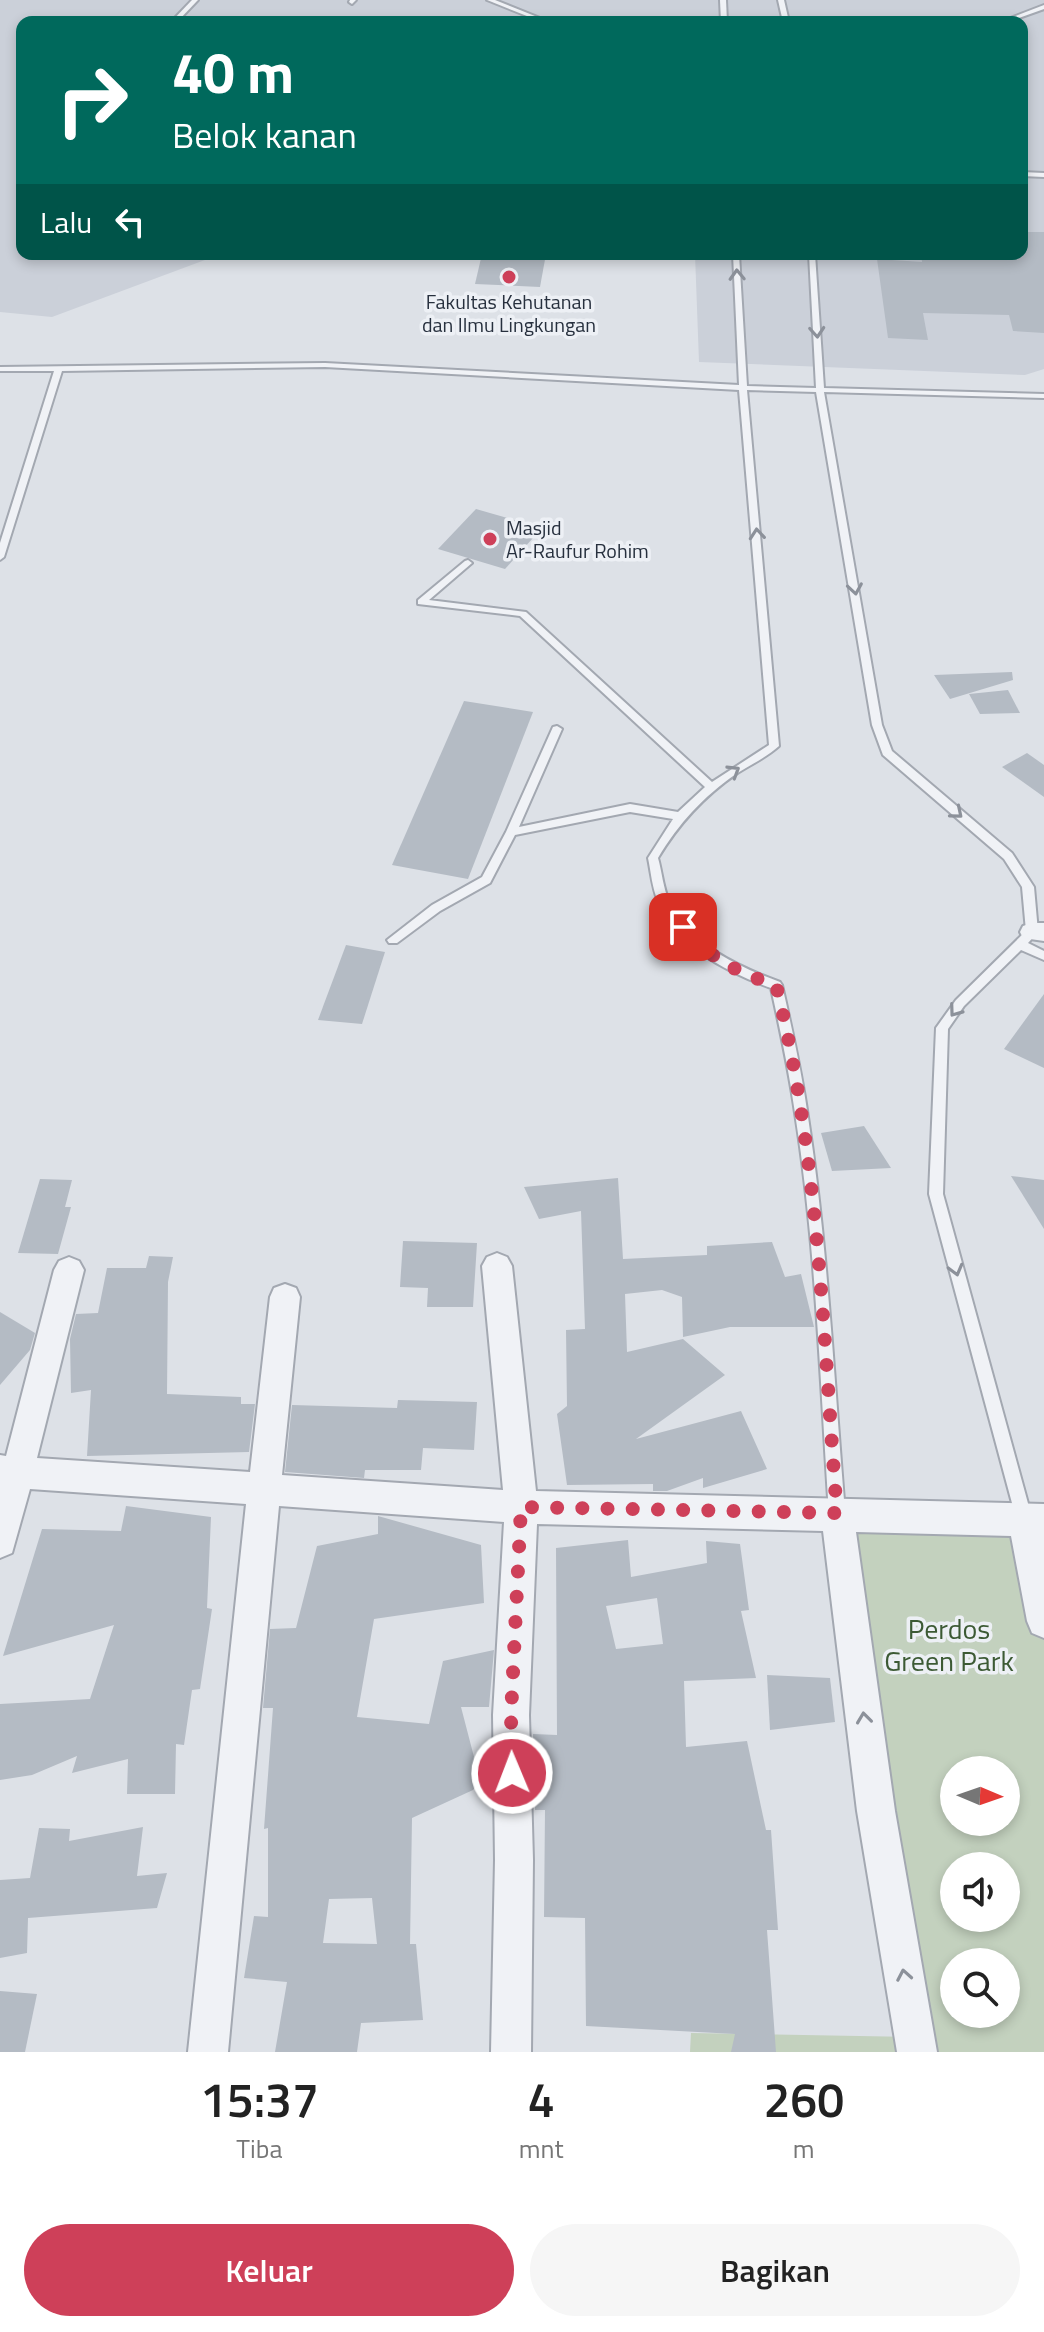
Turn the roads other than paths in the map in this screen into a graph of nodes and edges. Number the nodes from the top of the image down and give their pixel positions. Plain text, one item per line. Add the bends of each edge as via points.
1 (195, 0) edge
2 (490, 0) edge
3 (1044, 7) edge
4 (180, 16) edge
5 (531, 16) edge
6 (1019, 16) edge
7 (736, 260) edge
8 (812, 260) edge
9 (59, 367) junction
10 (0, 369) edge
11 (745, 388) junction
12 (820, 390) junction
13 (1044, 396) edge
14 (0, 557) edge
15 (468, 563) dead end
16 (557, 729) dead end
17 (710, 786) junction
18 (679, 816) junction
19 (511, 832) junction
20 (1032, 936) edge
21 (393, 940) dead end
22 (1044, 956) edge
23 (497, 1266) dead end
24 (69, 1270) dead end
25 (285, 1297) dead end
26 (8, 1472) edge
27 (265, 1490) junction
28 (521, 1507) junction
29 (837, 1513) junction
30 (1034, 1519) edge
31 (0, 1541) edge
32 (1044, 1621) edge
33 (208, 2052) edge
34 (511, 2052) edge
35 (917, 2052) edge

1 - 4 lane
2 - 5 lane
3 - 6 lane
11 -> 7 lane
8 -> 12 lane
9 - 10 lane
9 - 11 lane via 325,365
9 - 14 lane
11 - 12 lane
17 -> 11 lane via 774,746
12 - 13 lane
12 -> 20 lane via 877,725 887,753 1008,856 1028,887
15 - 17 lane via 421,602 523,614
16 - 19 lane
17 - 18 lane
18 - 19 lane via 630,808
18 - 29 lane via 653,858 666,906 701,947 724,964 776,985 795,1060 812,1197
19 - 21 lane via 486,880
20 - 22 lane
20 -> 30 lane via 960,1003 942,1028 936,1194
23 - 28 street
24 - 26 street
25 - 27 street
26 - 27 street
26 - 31 street
27 - 28 street
27 - 33 street
28 - 29 street
28 - 34 street via 511,1715
29 - 30 street
35 -> 29 street via 876,1811
30 - 32 street

